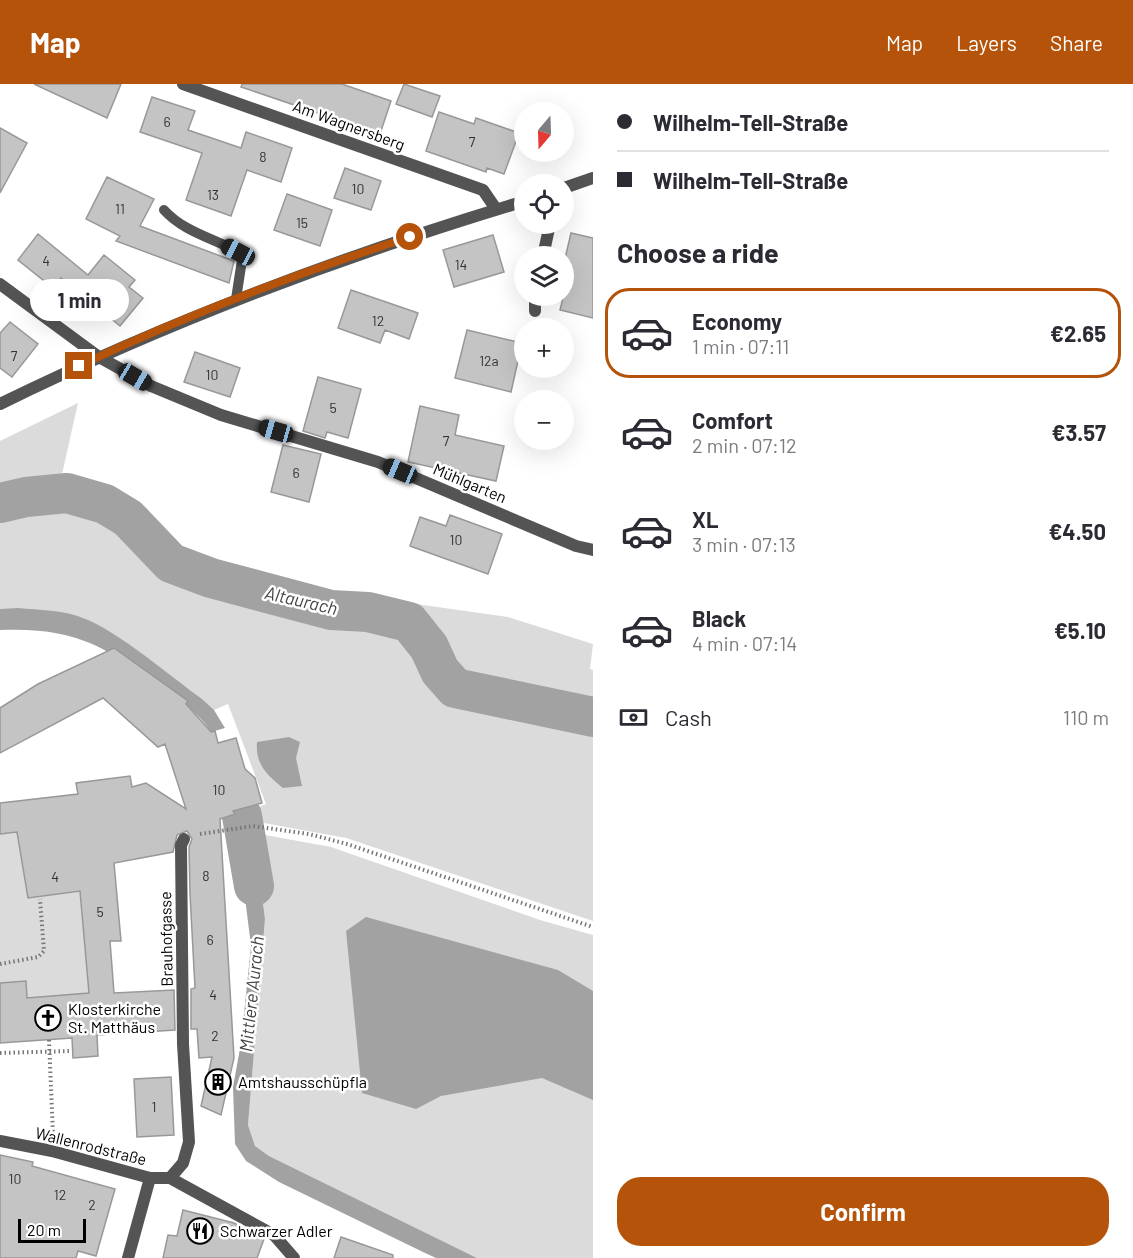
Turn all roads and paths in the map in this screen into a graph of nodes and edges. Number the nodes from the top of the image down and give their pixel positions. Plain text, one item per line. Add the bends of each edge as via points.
1 (183, 84) edge
2 (593, 178) edge
3 (574, 185) edge
4 (514, 204) edge
5 (496, 209) junction
6 (164, 210) dead end
7 (0, 284) edge
8 (236, 299) junction
9 (535, 306) edge
10 (535, 311) dead end
11 (99, 357) junction
12 (0, 404) edge
13 (593, 550) edge
14 (184, 839) joint
15 (40, 899) dead end
16 (593, 927) edge
17 (0, 964) edge
18 (49, 1040) dead end
19 (69, 1051) dead end
20 (50, 1052) junction
21 (0, 1053) edge
22 (54, 1130) dead end
23 (0, 1141) edge
24 (150, 1178) junction
25 (170, 1178) junction
26 (128, 1258) edge
27 (294, 1258) edge

1 - 5 street, Am Wagnersberg via 483,190
2 - 3 street
4 - 5 street
5 - 8 street
6 - 8 lane via 187,229 238,252 242,260
7 - 11 street, Mühlgarten
8 - 11 street
9 - 10 street
11 - 12 street
11 - 13 street, Mühlgarten via 151,386 221,415 378,462
14 - 16 path via 253,826 309,834
14 - 25 street, Brauhofgasse via 183,1044 189,1142 183,1162
15 - 17 path via 44,951 38,957
18 - 20 path
19 - 20 path
20 - 21 path
20 - 22 path
23 - 24 street, Wallenrodstraße
24 - 25 street, Wallenrodstraße
24 - 26 street
25 - 27 street, Wallenrodstraße via 274,1235

